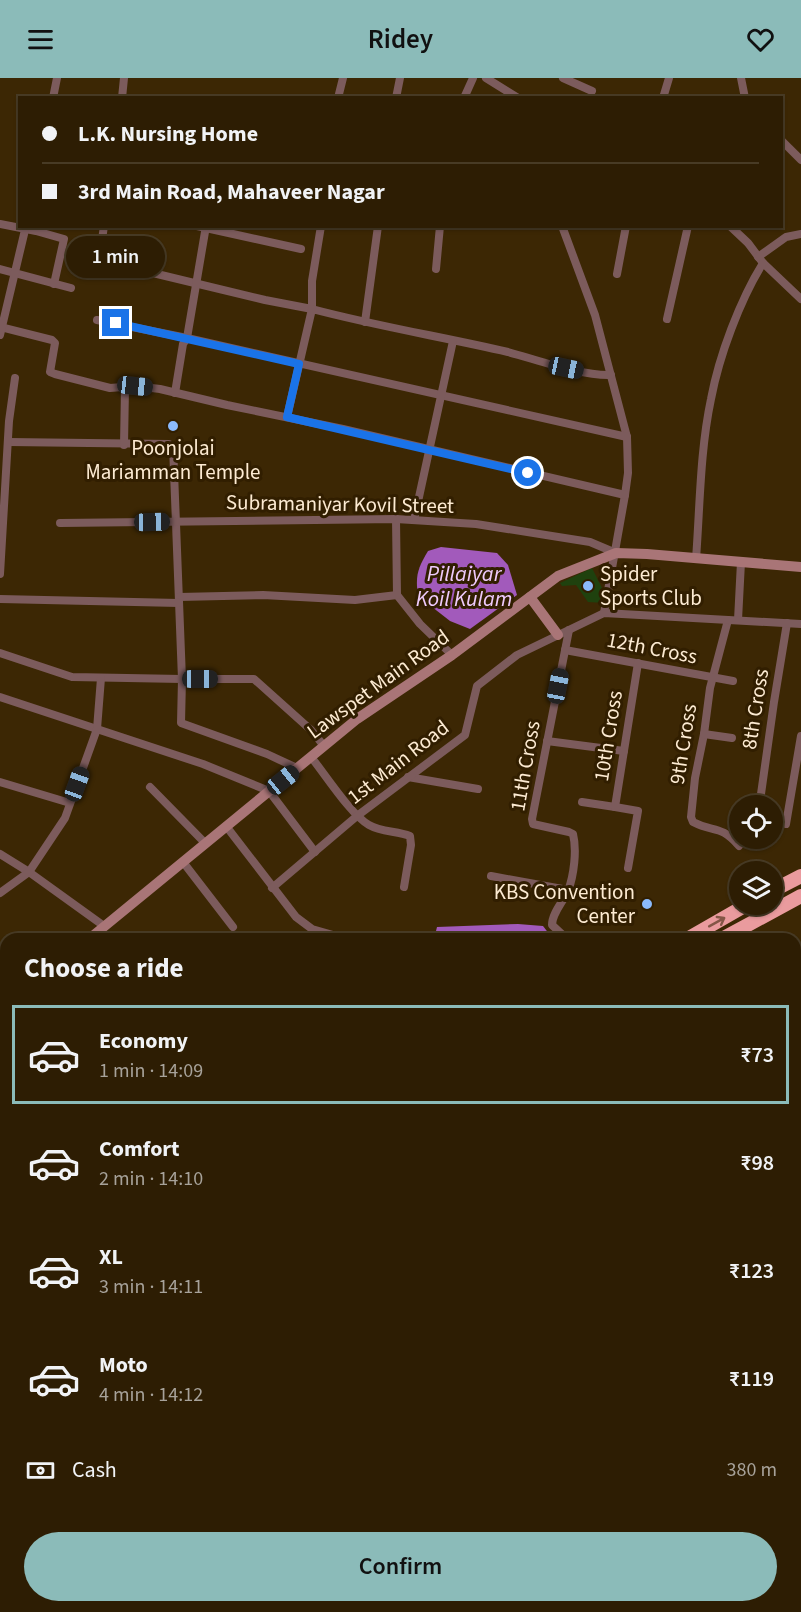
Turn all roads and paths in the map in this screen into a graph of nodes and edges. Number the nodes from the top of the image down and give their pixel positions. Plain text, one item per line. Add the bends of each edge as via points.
1 (57, 78) edge
2 (124, 78) edge
3 (343, 78) edge
4 (400, 78) edge
5 (473, 78) edge
6 (486, 78) edge
7 (669, 78) edge
8 (741, 78) edge
9 (568, 79) edge
10 (592, 91) dead end
11 (53, 96) edge
12 (123, 96) edge
13 (338, 96) edge
14 (396, 96) edge
15 (465, 96) edge
16 (515, 96) edge
17 (664, 96) edge
18 (745, 96) edge
19 (783, 142) edge
20 (801, 160) edge
21 (0, 224) edge
22 (18, 227) edge
23 (22, 228) edge
24 (104, 228) edge
25 (203, 228) edge
26 (207, 228) edge
27 (321, 228) edge
28 (378, 228) edge
29 (440, 228) edge
30 (563, 228) edge
31 (626, 228) edge
32 (688, 228) edge
33 (732, 228) edge
34 (801, 234) edge
35 (301, 249) dead end
36 (760, 260) junction
37 (0, 269) edge
38 (436, 269) dead end
39 (15, 273) junction
40 (616, 274) dead end
41 (197, 282) junction
42 (54, 284) junction
43 (70, 288) dead end
44 (801, 299) edge
45 (312, 309) junction
46 (668, 318) dead end
47 (97, 320) dead end
48 (365, 322) junction
49 (1, 330) edge
50 (187, 338) junction
51 (453, 341) junction
52 (299, 364) junction
53 (611, 375) junction
54 (15, 378) dead end
55 (125, 388) junction
56 (175, 393) junction
57 (441, 395) junction
58 (287, 417) junction
59 (627, 437) junction
60 (9, 442) junction
61 (124, 445) junction
62 (430, 450) junction
63 (625, 495) junction
64 (396, 519) junction
65 (414, 520) junction
66 (175, 522) junction
67 (60, 523) dead end
68 (616, 554) junction
69 (696, 559) junction
70 (741, 562) junction
71 (801, 567) edge
72 (0, 574) edge
73 (397, 596) junction
74 (530, 597) junction
75 (0, 599) edge
76 (179, 600) junction
77 (604, 613) junction
78 (728, 620) junction
79 (738, 620) junction
80 (788, 623) junction
81 (801, 624) edge
82 (563, 633) junction
83 (565, 650) junction
84 (0, 653) edge
85 (452, 655) junction
86 (638, 663) junction
87 (101, 678) junction
88 (713, 678) junction
89 (182, 679) junction
90 (733, 681) dead end
91 (0, 697) edge
92 (97, 729) junction
93 (704, 734) junction
94 (801, 736) edge
95 (732, 738) dead end
96 (547, 741) junction
97 (324, 746) junction
98 (624, 751) junction
99 (311, 757) junction
100 (297, 768) junction
101 (408, 777) junction
102 (0, 782) edge
103 (150, 787) dead end
104 (478, 789) dead end
105 (269, 791) junction
106 (761, 795) edge
107 (582, 802) dead end
108 (70, 803) junction
109 (615, 807) junction
110 (357, 816) junction
111 (786, 824) dead end
112 (226, 826) junction
113 (729, 836) edge
114 (205, 843) junction
115 (315, 852) junction
116 (0, 854) edge
117 (183, 862) junction
118 (628, 868) dead end
119 (29, 872) junction
120 (491, 876) dead end
121 (801, 876) edge
122 (783, 885) edge
123 (404, 887) dead end
124 (272, 888) junction
125 (568, 890) junction
126 (0, 893) edge
127 (801, 896) edge
128 (729, 915) edge
129 (104, 927) junction
130 (233, 927) dead end
131 (96, 933) edge
132 (326, 933) edge
133 (561, 933) edge
134 (697, 933) edge
135 (733, 933) edge

1 - 11 street
2 - 12 street
3 - 13 street
4 - 14 street
5 - 15 street
6 - 16 street
7 - 17 street
8 - 18 street
9 - 10 street
19 - 20 street
21 - 22 street
23 - 39 street
23 - 42 street via 64,239
24 - 41 street via 99,260
25 - 41 street
26 - 35 street
27 - 45 street
28 - 48 street
29 - 38 street
30 - 53 street via 595,315
31 - 40 street
32 - 46 street
33 - 36 street
34 - 36 street via 786,237
36 - 44 street
36 - 69 street via 716,375 706,429
37 - 39 street
39 - 42 street
39 - 49 street
41 - 45 street
41 - 50 street
42 - 43 street
45 - 48 street
45 - 52 street
47 - 50 street
48 - 51 street
49 - 55 street via 52,340 55,343 50,372 110,388
50 - 52 street
50 - 56 street
51 - 53 street
51 - 57 street
52 - 57 street
52 - 58 street
53 - 59 street
54 - 60 street
55 - 56 street
55 - 61 street
56 - 58 street
57 - 59 street
57 - 62 street
58 - 62 street
59 - 63 street
60 - 61 street
60 - 72 street
61 - 66 street via 173,446
62 - 63 street
62 - 65 street
63 - 68 street
64 - 65 street, Subramaniyar Kovil Street
64 - 66 street, Subramaniyar Kovil Street
64 - 73 street
65 - 68 street, Subramaniyar Kovil Street via 476,524 590,542
66 - 67 street, Subramaniyar Kovil Street
66 - 76 street
68 - 69 street, Lawspet Main Road
68 - 74 street, Lawspet Main Road via 558,576
68 - 77 street
69 - 70 street, Lawspet Main Road
70 - 71 street, Lawspet Main Road
70 - 79 street
73 - 76 street via 355,600 263,595
73 - 85 street
74 - 82 street
74 - 85 street, Lawspet Main Road
75 - 76 street
76 - 89 street
77 - 78 street, 1st Main Road
77 - 82 street, 1st Main Road
78 - 79 street, 1st Main Road
78 - 88 street, 9th Cross
79 - 80 street, 1st Main Road
80 - 81 street, 1st Main Road
80 - 106 street, 8th Cross
82 - 83 street, 11th Cross
82 - 101 street, 1st Main Road via 517,655 477,686 465,735
83 - 86 street, 12th Cross
83 - 96 street, 11th Cross
84 - 87 street via 72,677
85 - 97 street, Lawspet Main Road
86 - 88 street, 12th Cross
86 - 98 street, 10th Cross
87 - 89 street
87 - 92 street
88 - 90 street, 12th Cross
88 - 93 street, 9th Cross
89 - 97 street via 254,679
89 - 100 street via 181,723
91 - 92 street
92 - 105 street via 203,764
92 - 108 street
93 - 95 street
93 - 113 street, 9th Cross via 691,817 693,822
94 - 111 street
96 - 98 street
96 - 125 street, 11th Cross via 533,824 573,834 573,870
97 - 99 street, Lawspet Main Road
98 - 109 street, 10th Cross
99 - 100 street, Lawspet Main Road
99 - 110 street
100 - 105 street, Lawspet Main Road
101 - 104 street
101 - 110 street, 1st Main Road
102 - 108 street
103 - 114 street
105 - 112 street, Lawspet Main Road
105 - 115 street
107 - 109 street
108 - 119 street via 65,818
109 - 118 street, 10th Cross via 638,811
110 - 115 street, 1st Main Road
110 - 123 street via 374,828 410,836
112 - 114 street, Lawspet Main Road
112 - 124 street
114 - 117 street, Lawspet Main Road
115 - 124 street, 1st Main Road
116 - 119 street
117 - 129 street, Lawspet Main Road
117 - 130 street
119 - 126 street
119 - 129 street
120 - 125 street
121 - 122 highway
124 - 132 street via 296,917 312,929
125 - 133 street, 11th Cross via 552,919 552,925
127 - 135 highway
134 -> 128 highway
129 - 131 street, Lawspet Main Road

